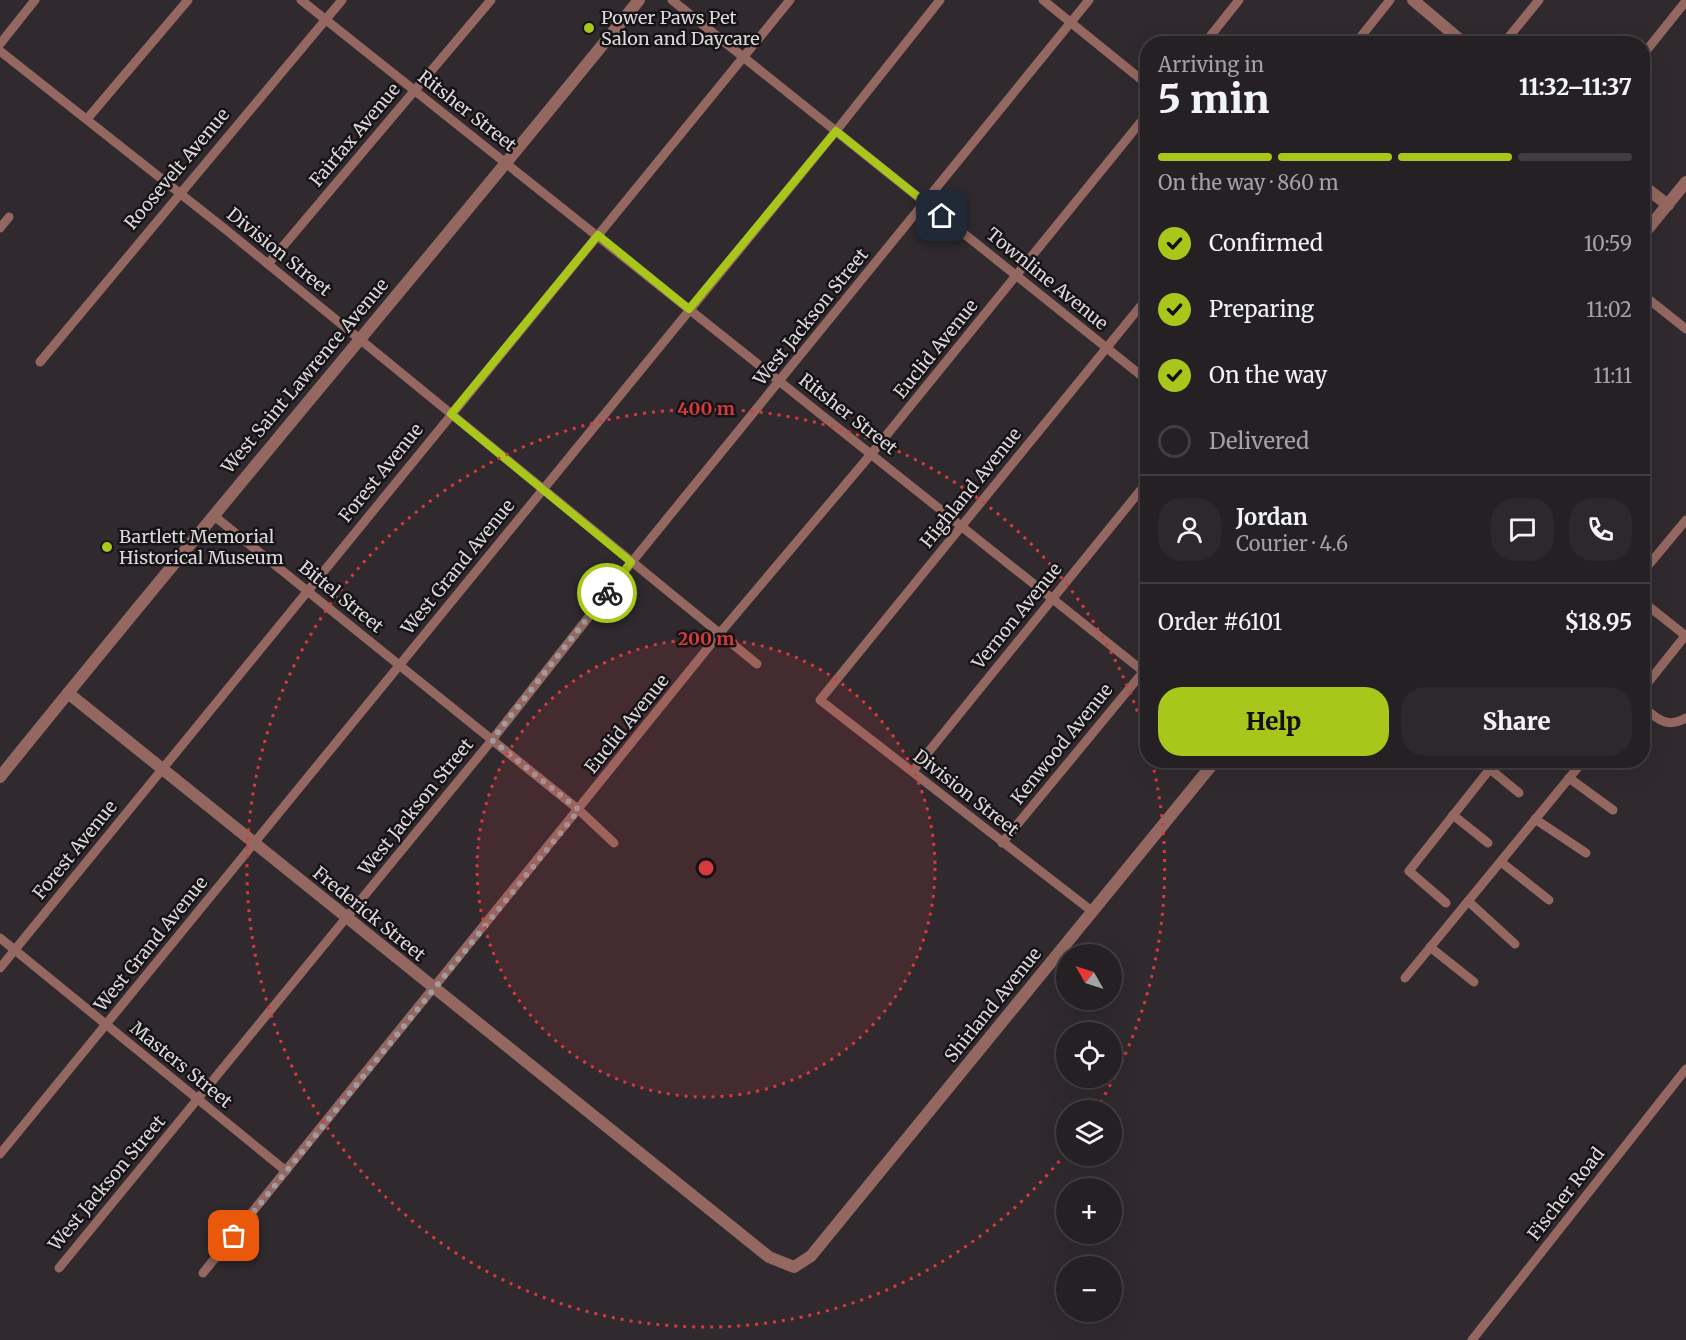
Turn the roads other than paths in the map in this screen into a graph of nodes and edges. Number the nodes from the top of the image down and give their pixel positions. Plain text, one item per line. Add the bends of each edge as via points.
1 (35, 0) edge
2 (188, 0) edge
3 (301, 0) edge
4 (342, 0) edge
5 (491, 0) edge
6 (639, 0) edge
7 (672, 0) edge
8 (790, 0) edge
9 (940, 0) edge
10 (1043, 0) edge
11 (1089, 0) edge
12 (1239, 0) edge
13 (1390, 0) edge
14 (1413, 0) edge
15 (1539, 0) edge
16 (1686, 1) edge
17 (326, 20) junction
18 (1070, 22) junction
19 (1210, 36) edge
20 (1361, 36) edge
21 (1456, 36) edge
22 (1510, 36) edge
23 (0, 44) edge
24 (1650, 46) edge
25 (0, 51) edge
26 (744, 57) junction
27 (1140, 79) edge
28 (415, 90) junction
29 (87, 119) junction
30 (1140, 123) edge
31 (836, 131) junction
32 (507, 163) junction
33 (1684, 189) edge
34 (1650, 191) edge
35 (179, 192) junction
36 (925, 203) junction
37 (1668, 205) junction
38 (9, 217) dead end
39 (1650, 226) edge
40 (0, 228) edge
41 (598, 235) junction
42 (268, 264) junction
43 (1017, 276) junction
44 (1650, 301) edge
45 (1140, 307) edge
46 (689, 309) junction
47 (1686, 330) edge
48 (359, 339) junction
49 (1106, 348) junction
50 (40, 362) dead end
51 (1140, 375) edge
52 (780, 381) junction
53 (451, 414) junction
54 (872, 453) junction
55 (542, 488) junction
56 (1140, 491) edge
57 (213, 515) junction
58 (1686, 520) edge
59 (961, 526) junction
60 (631, 562) junction
61 (1650, 563) edge
62 (307, 592) junction
63 (1052, 599) junction
64 (1650, 611) edge
65 (720, 633) junction
66 (1686, 636) edge
67 (757, 664) dead end
68 (399, 666) junction
69 (1140, 666) edge
70 (1140, 678) edge
71 (1650, 680) edge
72 (68, 693) junction
73 (820, 700) joint
74 (1650, 713) edge
75 (1686, 718) edge
76 (492, 740) junction
77 (1210, 768) edge
78 (1577, 768) edge
79 (1490, 769) joint
80 (162, 770) junction
81 (913, 771) junction
82 (0, 777) edge
83 (1569, 778) junction
84 (1519, 793) dead end
85 (579, 810) junction
86 (1613, 810) dead end
87 (1453, 815) junction
88 (1535, 819) junction
89 (254, 843) junction
90 (614, 843) dead end
91 (1002, 843) junction
92 (1488, 843) dead end
93 (1586, 853) dead end
94 (1501, 862) junction
95 (1549, 900) dead end
96 (1467, 901) junction
97 (1446, 903) dead end
98 (1093, 912) junction
99 (347, 918) junction
100 (0, 938) edge
101 (1515, 944) dead end
102 (1430, 947) junction
103 (14, 951) junction
104 (0, 968) edge
105 (1405, 978) dead end
106 (1474, 982) dead end
107 (435, 989) junction
108 (106, 1025) junction
109 (1686, 1069) edge
110 (198, 1100) junction
111 (0, 1154) edge
112 (286, 1171) junction
113 (794, 1267) joint
114 (58, 1268) dead end
115 (203, 1273) dead end
116 (1472, 1340) edge

1 - 23 street
2 - 29 street
3 - 17 street, Ritsher Street
4 - 17 street, Roosevelt Avenue
5 - 28 street, Fairfax Avenue
6 - 32 street, West Saint Lawrence Avenue
7 - 26 street, Townline Avenue
8 - 26 street, Forest Avenue
9 - 31 street, West Grand Avenue
10 - 18 street
11 - 18 street, West Jackson Street
12 - 19 street
13 - 20 street
14 - 21 street
15 - 22 street
16 - 24 street
17 - 28 street, Ritsher Street
17 - 35 street, Roosevelt Avenue
18 - 27 street
18 - 36 street, West Jackson Street
25 - 29 street, Division Street
26 - 31 street, Townline Avenue
26 - 41 street, Forest Avenue
28 - 32 street, Ritsher Street
28 - 42 street, Fairfax Avenue
29 - 35 street, Division Street
30 - 43 street, Euclid Avenue
31 - 36 street, Townline Avenue
31 - 46 street, West Grand Avenue
32 - 41 street, Ritsher Street
32 - 48 street, West Saint Lawrence Avenue
33 - 37 street
34 - 37 street
35 - 42 street, Division Street
35 - 50 street, Roosevelt Avenue
36 - 43 street, Townline Avenue
36 - 52 street, West Jackson Street
37 - 39 street
38 - 40 street
41 - 46 street, Ritsher Street
41 - 53 street, Forest Avenue
42 - 48 street, Division Street
43 - 49 street, Townline Avenue
43 - 54 street, Euclid Avenue
44 - 47 street
45 - 49 street, Highland Avenue
46 - 52 street, Ritsher Street
46 - 55 street, West Grand Avenue
48 - 53 street, Division Street
48 - 57 street, West Saint Lawrence Avenue
49 - 51 street, Townline Avenue
49 - 59 street, Highland Avenue
52 - 54 street, Ritsher Street
52 - 60 street, West Jackson Street
53 - 55 street, Division Street
53 - 62 street, Forest Avenue
54 - 59 street, Ritsher Street
54 - 65 street, Euclid Avenue
55 - 60 street, Division Street
55 - 68 street, West Grand Avenue
56 - 63 street, Vernon Avenue
57 - 62 street, Bittel Street
57 - 72 street, West Saint Lawrence Avenue
58 - 61 street
59 - 63 street, Ritsher Street
59 - 73 street, Highland Avenue
60 - 65 street, Division Street
60 - 76 street, West Jackson Street
62 - 68 street, Bittel Street
62 - 80 street, Forest Avenue
63 - 69 street, Ritsher Street
63 - 81 street, Vernon Avenue
64 - 66 street
65 - 67 street, Division Street
65 - 85 street, Euclid Avenue
66 - 71 street
68 - 76 street, Bittel Street
68 - 89 street, West Grand Avenue
70 - 91 street, Kenwood Avenue
72 - 80 street, Frederick Street
72 - 82 street, West Saint Lawrence Avenue
73 - 81 street, Division Street
74 - 75 street via 1671,724
76 - 85 street, Bittel Street
76 - 99 street, West Jackson Street
77 - 98 street, Shirland Avenue
78 - 83 street
79 - 84 street
79 - 87 street
80 - 89 street, Frederick Street
80 - 103 street, Forest Avenue
81 - 91 street, Division Street
83 - 86 street
83 - 88 street
85 - 90 street, Bittel Street
85 - 107 street, Euclid Avenue
87 - 92 street
87 - 97 street via 1409,871
88 - 93 street
88 - 94 street
89 - 99 street, Frederick Street
89 - 108 street, West Grand Avenue
91 - 98 street, Division Street
94 - 95 street
94 - 96 street
96 - 101 street
96 - 102 street
98 - 113 street, Shirland Avenue via 811,1256
99 - 107 street, Frederick Street
99 - 110 street, West Jackson Street
100 - 103 street, Masters Street
102 - 105 street
102 - 106 street
103 - 104 street, Forest Avenue
103 - 108 street, Masters Street
107 - 112 street, Euclid Avenue
107 - 113 street, Frederick Street via 769,1257
108 - 110 street, Masters Street
108 - 111 street, West Grand Avenue
109 - 116 street, Fischer Road
110 - 112 street, Masters Street
110 - 114 street, West Jackson Street
112 - 115 street, Euclid Avenue

